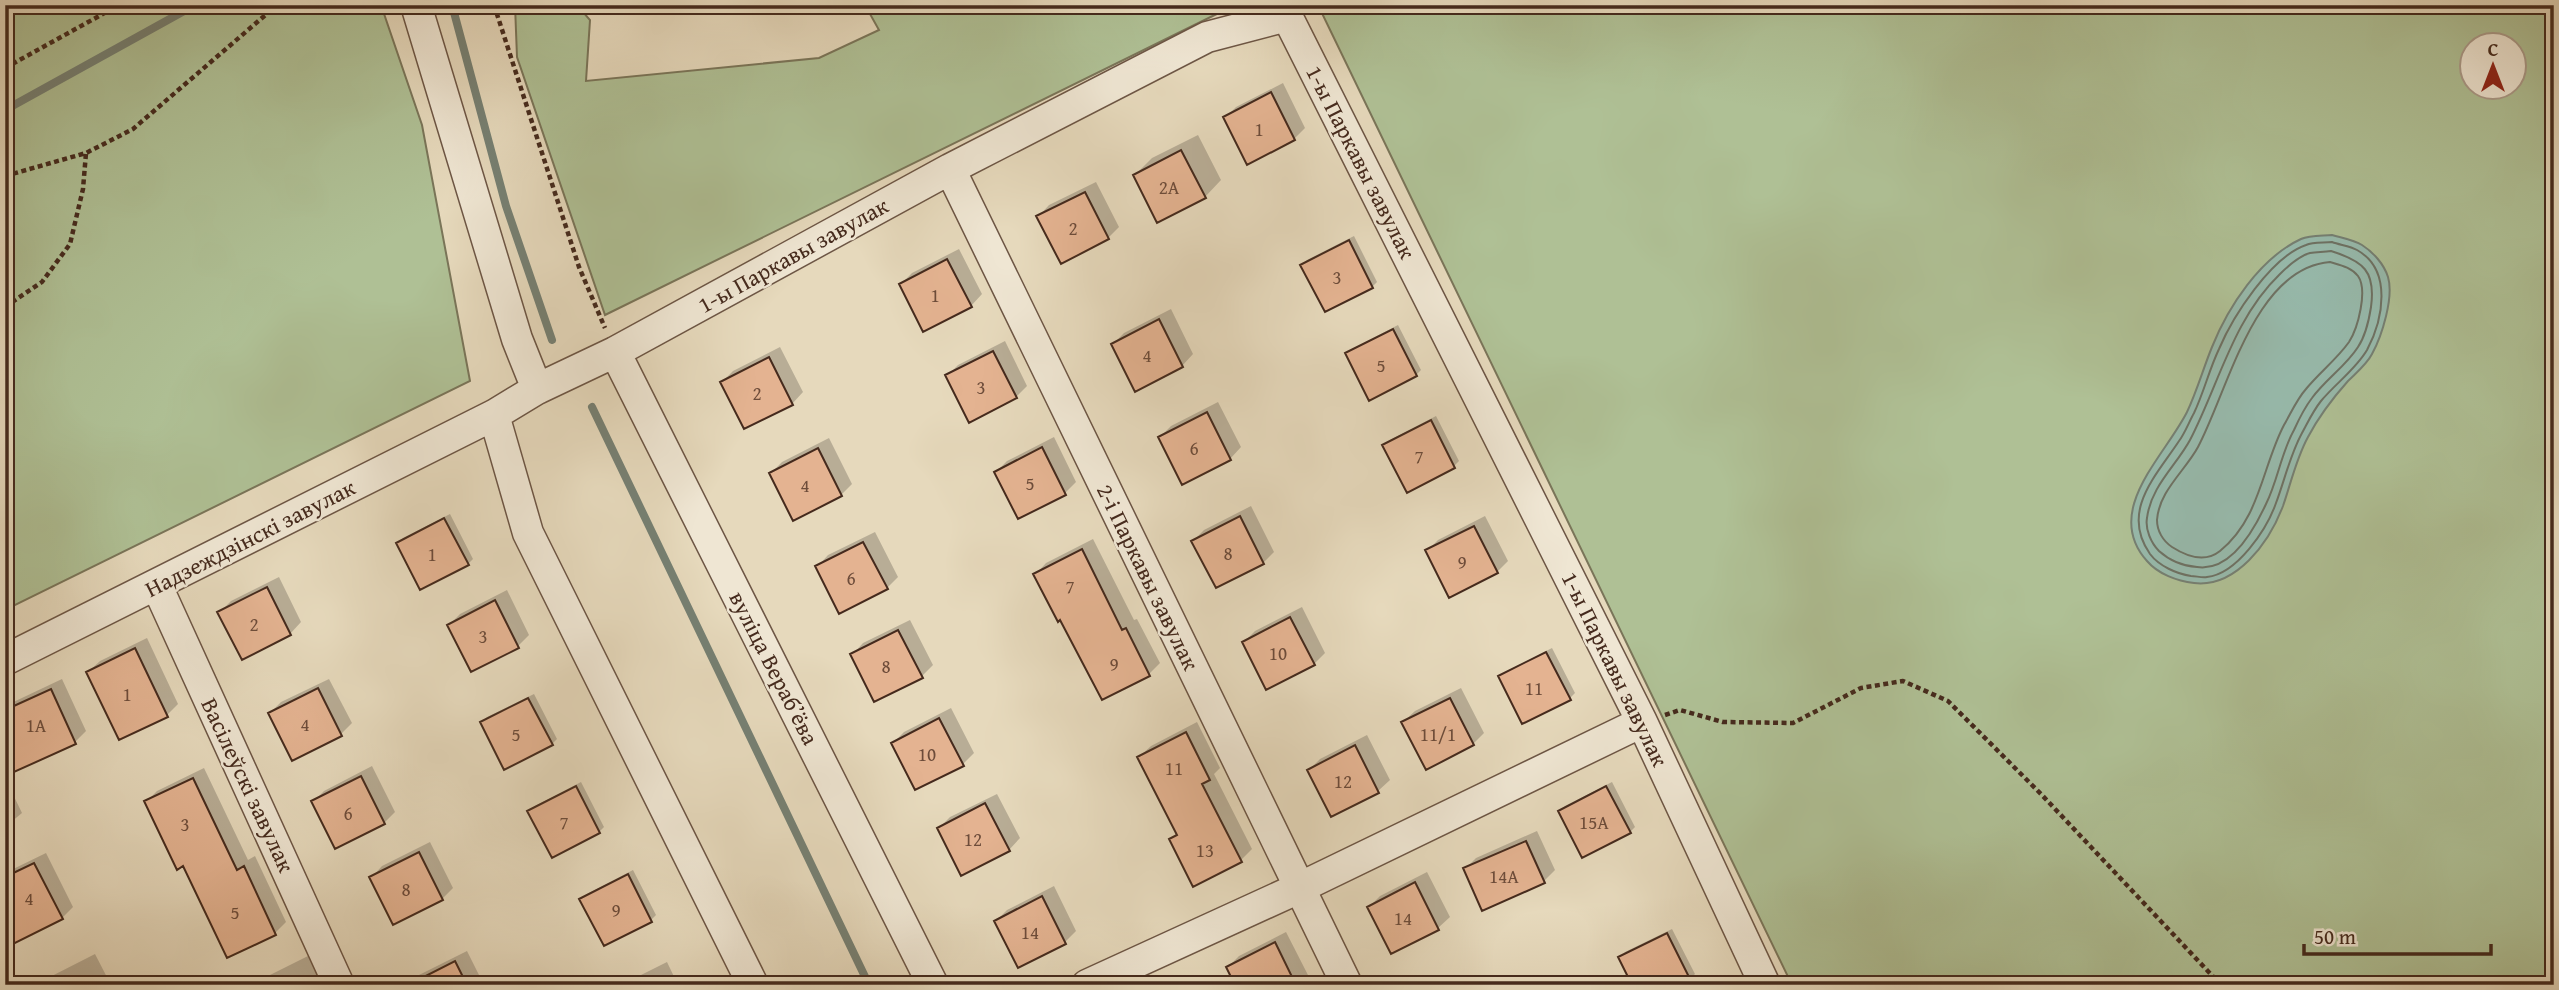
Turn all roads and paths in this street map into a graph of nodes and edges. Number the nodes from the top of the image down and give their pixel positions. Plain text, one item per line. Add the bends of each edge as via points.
1 (119, 5) edge
2 (277, 5) edge
3 (416, 5) edge
4 (494, 5) edge
5 (5, 68) edge
6 (86, 153) junction
7 (950, 170) junction
8 (5, 176) edge
9 (5, 307) edge
10 (615, 352) junction
11 (537, 389) junction
12 (494, 415) junction
13 (157, 586) junction
14 (5, 660) edge
15 (1642, 722) junction
16 (1299, 888) junction
17 (340, 985) edge
18 (753, 985) edge
19 (933, 985) edge
20 (1087, 985) edge
21 (1347, 985) edge
22 (1765, 985) edge
23 (2221, 985) edge

1 - 5 path
2 - 6 path via 133,129
3 - 11 street via 517,339
4 - 10 path via 575,254
6 - 8 path
6 - 9 path via 70,244 42,282
7 - 10 street, 1-ы Паркавы завулак
7 - 15 street, 1-ы Паркавы завулак via 1207,37 1287,16
7 - 16 street, 2-і Паркавы завулак
10 - 11 street, 1-ы Паркавы завулак
10 - 19 street, вуліца Верабʼёва
11 - 12 street, Надзеждзінскі завулак
12 - 13 street, Надзеждзінскі завулак
12 - 18 street via 528,533
13 - 14 street, Надзеждзінскі завулак
13 - 17 street, Васілеўскі завулак
15 - 16 street
15 - 22 street, 1-ы Паркавы завулак
15 - 23 path via 1680,710 1723,722 1794,723 1861,688 1903,681 1948,701
16 - 20 street
16 - 21 street, 2-і Паркавы завулак

